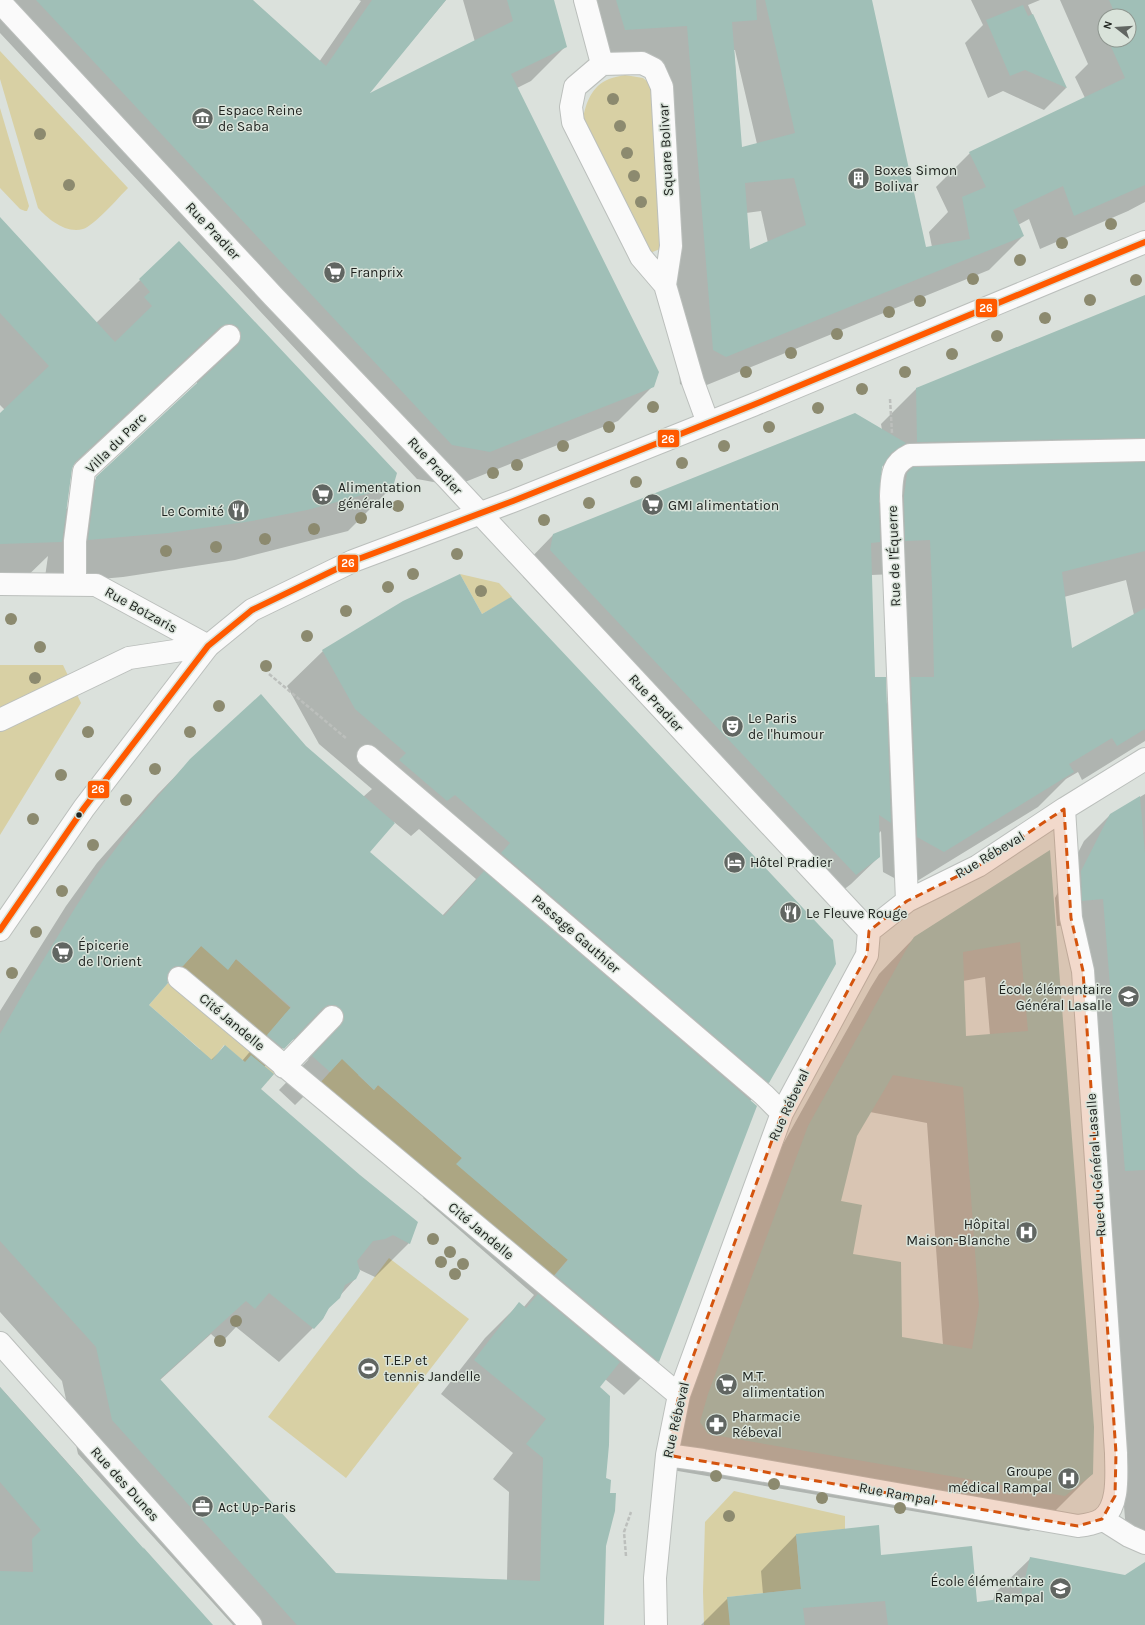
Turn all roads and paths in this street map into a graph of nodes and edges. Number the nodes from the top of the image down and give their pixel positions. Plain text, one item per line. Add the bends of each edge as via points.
1 (585, 0) edge
2 (0, 2) edge
3 (602, 64) junction
4 (1145, 242) edge
5 (665, 285) junction
6 (229, 336) dead end
7 (890, 398) dead end
8 (708, 423) junction
9 (892, 434) dead end
10 (1145, 450) edge
11 (480, 514) junction
12 (0, 584) edge
13 (75, 585) junction
14 (208, 646) junction
15 (269, 674) dead end
16 (0, 720) edge
17 (326, 722) dead end
18 (368, 756) dead end
19 (1145, 759) edge
20 (1064, 809) junction
21 (907, 901) junction
22 (0, 930) edge
23 (870, 931) junction
24 (179, 978) dead end
25 (332, 1017) dead end
26 (284, 1067) junction
27 (782, 1113) junction
28 (0, 1343) edge
29 (679, 1395) junction
30 (667, 1455) junction
31 (1102, 1519) junction
32 (1145, 1543) edge
33 (251, 1625) edge
34 (656, 1625) edge

1 - 3 street
2 - 11 street, Rue Pradier
3 - 5 street, Square Bolivar via 575,87 571,107 573,122 640,257
3 - 5 street, Square Bolivar via 642,63 654,69 662,87 671,246
4 - 8 street
5 - 8 street, Square Bolivar via 693,382
6 - 13 street, Villa du Parc via 84,471 75,541
7 - 9 path
8 - 11 street
10 - 21 street, Rue de l'Équerre via 910,455 900,460 892,476 891,496
11 - 14 street via 353,562 260,606
11 - 23 street, Rue Pradier
12 - 13 street, Rue Botzaris
13 - 14 street, Rue Botzaris via 96,585
14 - 16 street via 129,658
14 - 22 street via 84,808
15 - 17 path
18 - 27 street, Passage Gauthier
19 - 20 street, Rue Rébeval
20 - 21 street, Rue Rébeval via 978,866
20 - 31 street, Rue du Général Lasalle via 1071,918 1083,971 1116,1452 1115,1496 1109,1512
21 - 23 street, Rue Rébeval
23 - 27 street, Rue Rébeval via 867,955
24 - 26 street, Cité Jandelle
25 - 26 street
26 - 29 street, Cité Jandelle
27 - 29 street, Rue Rébeval
28 - 33 street, Rue des Dunes
29 - 30 street, Rue Rébeval
30 - 31 street, Rue Rampal via 1078,1526
30 - 34 street, Rue Rébeval via 655,1578
31 - 32 street

